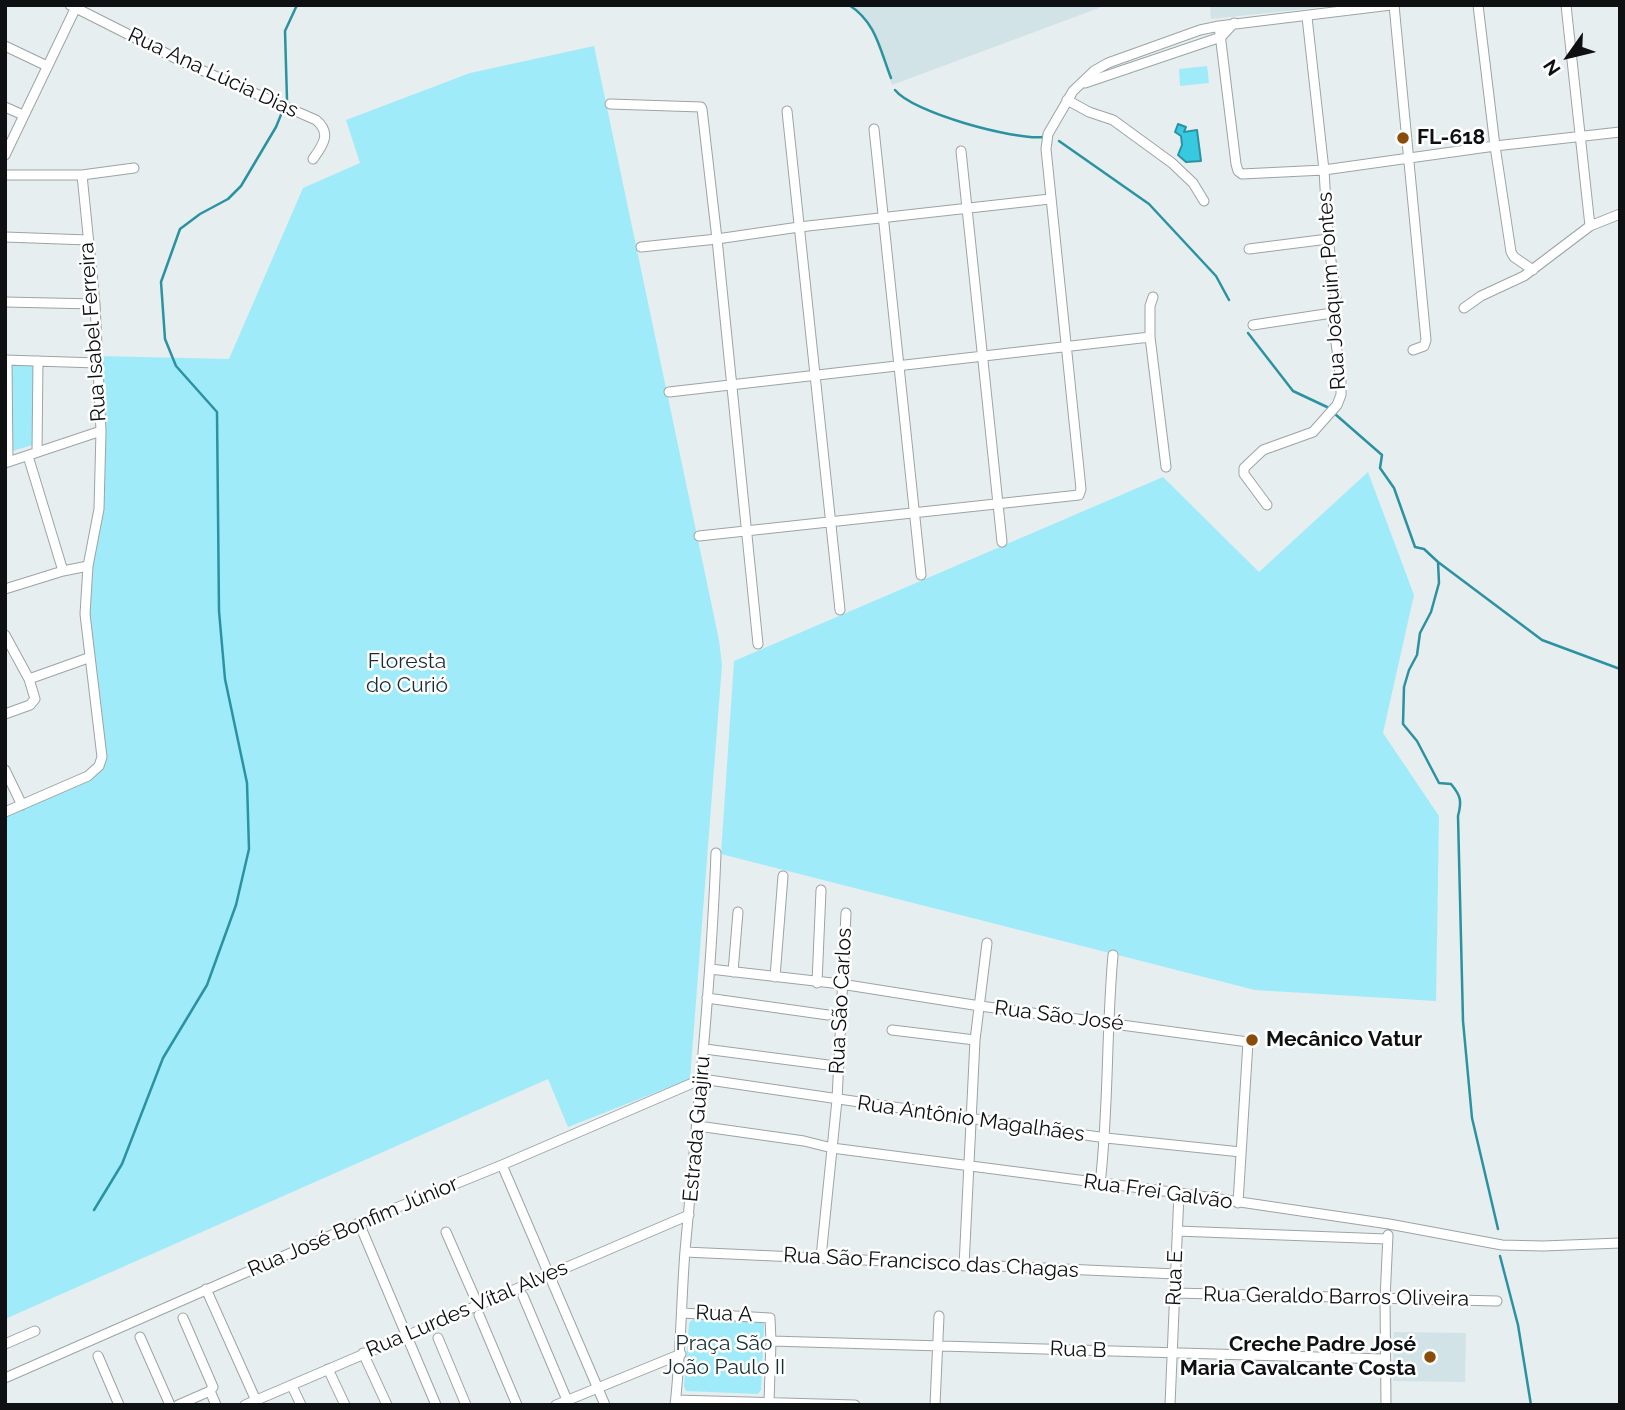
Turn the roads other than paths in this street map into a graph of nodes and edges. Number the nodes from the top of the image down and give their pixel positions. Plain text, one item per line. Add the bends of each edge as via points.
1 (1392, 5) edge
2 (1478, 5) edge
3 (1566, 5) edge
4 (74, 6) edge
5 (1307, 17) junction
6 (1234, 23) junction
7 (1219, 26) junction
8 (1221, 37) junction
9 (5, 46) edge
10 (47, 66) junction
11 (1082, 84) junction
12 (1067, 100) junction
13 (610, 104) dead end
14 (5, 107) edge
15 (787, 111) dead end
16 (23, 115) junction
17 (874, 129) dead end
18 (1620, 132) edge
19 (1580, 136) junction
20 (1494, 146) junction
21 (961, 151) dead end
22 (5, 155) edge
23 (313, 159) dead end
24 (1410, 159) junction
25 (134, 168) dead end
26 (1324, 170) junction
27 (5, 175) edge
28 (82, 175) junction
29 (1050, 199) junction
30 (1204, 201) dead end
31 (967, 208) junction
32 (1620, 214) edge
33 (883, 217) junction
34 (1590, 226) junction
35 (799, 227) junction
36 (5, 237) edge
37 (717, 239) junction
38 (1328, 239) junction
39 (88, 240) junction
40 (641, 247) dead end
41 (1249, 249) dead end
42 (1533, 270) junction
43 (1153, 297) dead end
44 (5, 302) edge
45 (95, 304) junction
46 (1464, 308) dead end
47 (1332, 313) junction
48 (1253, 325) dead end
49 (1150, 337) junction
50 (1068, 347) junction
51 (1413, 350) dead end
52 (983, 356) junction
53 (6, 360) edge
54 (38, 360) junction
55 (97, 363) junction
56 (899, 366) junction
57 (815, 376) junction
58 (731, 386) junction
59 (669, 392) dead end
60 (101, 431) junction
61 (33, 454) junction
62 (7, 462) edge
63 (1166, 467) dead end
64 (999, 505) junction
65 (1267, 505) dead end
66 (915, 514) junction
67 (831, 522) junction
68 (746, 531) junction
69 (699, 536) dead end
70 (1002, 542) dead end
71 (88, 566) junction
72 (63, 571) junction
73 (921, 575) dead end
74 (5, 589) edge
75 (840, 610) dead end
76 (5, 635) edge
77 (758, 644) dead end
78 (88, 658) junction
79 (29, 679) junction
80 (5, 714) edge
81 (5, 770) edge
82 (22, 805) junction
83 (5, 812) edge
84 (716, 853) dead end
85 (783, 876) dead end
86 (821, 890) dead end
87 (738, 912) dead end
88 (846, 913) dead end
89 (986, 943) dead end
90 (1114, 955) dead end
91 (710, 969) junction
92 (733, 972) junction
93 (775, 977) junction
94 (817, 983) junction
95 (841, 984) junction
96 (708, 998) junction
97 (980, 1006) junction
98 (828, 1015) dead end
99 (1108, 1023) junction
100 (892, 1030) dead end
101 (975, 1040) junction
102 (705, 1049) junction
103 (828, 1065) dead end
104 (702, 1079) junction
105 (837, 1100) junction
106 (971, 1118) junction
107 (698, 1126) junction
108 (1106, 1138) junction
109 (832, 1148) junction
110 (1241, 1153) junction
111 (970, 1164) junction
112 (502, 1165) junction
113 (1100, 1184) junction
114 (1179, 1193) junction
115 (1238, 1203) junction
116 (689, 1215) junction
117 (359, 1223) junction
118 (1388, 1224) junction
119 (1177, 1231) junction
120 (446, 1232) dead end
121 (1387, 1239) junction
122 (1620, 1243) edge
123 (685, 1252) junction
124 (821, 1257) junction
125 (964, 1266) junction
126 (550, 1274) junction
127 (1176, 1274) junction
128 (206, 1289) junction
129 (1175, 1293) junction
130 (523, 1296) dead end
131 (1385, 1299) junction
132 (1497, 1301) dead end
133 (478, 1310) junction
134 (682, 1313) junction
135 (939, 1316) dead end
136 (183, 1318) dead end
137 (35, 1331) dead end
138 (407, 1334) junction
139 (140, 1336) dead end
140 (438, 1338) dead end
141 (771, 1341) junction
142 (5, 1344) edge
143 (937, 1345) junction
144 (363, 1353) junction
145 (1172, 1353) junction
146 (681, 1354) junction
147 (98, 1356) dead end
148 (1385, 1359) junction
149 (328, 1368) junction
150 (5, 1378) edge
151 (292, 1386) junction
152 (597, 1387) junction
153 (210, 1391) junction
154 (567, 1400) junction
155 (257, 1402) edge
156 (675, 1402) edge
157 (769, 1402) junction
158 (118, 1405) edge
159 (170, 1405) edge
160 (178, 1405) edge
161 (216, 1405) edge
162 (246, 1405) edge
163 (302, 1405) edge
164 (345, 1405) edge
165 (387, 1405) edge
166 (436, 1405) edge
167 (466, 1405) edge
168 (517, 1405) edge
169 (556, 1405) edge
170 (605, 1405) edge
171 (855, 1405) edge
172 (935, 1405) edge
173 (1170, 1405) edge
174 (1386, 1405) edge

1 - 5 street
1 - 24 street
2 - 20 street
3 - 19 street
4 - 10 street
4 - 23 street, Rua Ana Lúcia Dias via 205,72 316,120 326,139
5 - 6 street
5 - 26 street, Rua Joaquim Pontes
6 - 7 street
6 - 8 street
7 - 8 street
7 - 11 street via 1108,64
8 - 11 street
8 - 26 street via 1238,171 1244,175
9 - 10 street
10 - 16 street
11 - 12 street
12 - 29 street via 1046,143
12 - 30 street via 1113,120 1172,163
13 - 37 street via 701,107
14 - 16 street
15 - 35 street
16 - 22 street
17 - 33 street
18 - 19 street
19 - 20 street
19 - 34 street
20 - 24 street
20 - 42 street via 1511,252
21 - 31 street
24 - 26 street
24 - 51 street via 1426,340 1424,346
25 - 28 street
26 - 38 street, Rua Joaquim Pontes
27 - 28 street
28 - 39 street, Rua Isabel Ferreira
29 - 31 street
29 - 50 street
31 - 33 street
31 - 52 street
32 - 34 street
33 - 35 street
33 - 56 street
34 - 42 street
35 - 37 street
35 - 57 street
36 - 39 street
37 - 40 street
37 - 58 street
38 - 41 street
38 - 47 street, Rua Joaquim Pontes via 1336,298
39 - 45 street, Rua Isabel Ferreira
42 - 46 street
43 - 49 street
44 - 45 street
45 - 55 street, Rua Isabel Ferreira
47 - 48 street
47 - 65 street, Rua Joaquim Pontes via 1340,399 1307,436 1270,447 1244,468
49 - 50 street
49 - 63 street
50 - 52 street
50 - 64 street via 1080,493
52 - 56 street
52 - 64 street
53 - 54 street
53 - 62 street
54 - 55 street
54 - 61 street
55 - 60 street, Rua Isabel Ferreira
56 - 57 street
56 - 66 street
57 - 58 street
57 - 67 street
58 - 59 street
58 - 68 street
60 - 61 street, Rua Isabel Ferreira
60 - 71 street via 99,509
61 - 62 street, Rua Isabel Ferreira
61 - 72 street
64 - 66 street
64 - 70 street
66 - 67 street
66 - 73 street
67 - 68 street
67 - 75 street
68 - 69 street
68 - 77 street
71 - 72 street
71 - 78 street
72 - 74 street
76 - 79 street
78 - 79 street
78 - 82 street via 102,757 99,766 88,776
79 - 80 street via 34,702
81 - 82 street
82 - 83 street
84 - 91 street, Estrada Guajiru
85 - 93 street
86 - 94 street
87 - 92 street
88 - 95 street, Rua São Carlos
89 - 97 street
90 - 99 street
91 - 92 street, Rua São José
91 - 96 street, Estrada Guajiru
92 - 93 street, Rua São José
93 - 94 street, Rua São José
94 - 95 street, Rua São José
95 - 97 street, Rua São José
95 - 105 street, Rua São Carlos
96 - 98 street
96 - 102 street, Estrada Guajiru
97 - 99 street, Rua São José
97 - 101 street
99 - 108 street
99 - 110 street, Rua São José via 1248,1042
100 - 101 street
101 - 106 street
102 - 103 street
102 - 104 street, Estrada Guajiru
104 - 105 street, Rua Antônio Magalhães
104 - 107 street, Estrada Guajiru
104 - 112 street, Rua José Bonfim Júnior
105 - 106 street, Rua Antônio Magalhães
105 - 109 street, Rua São Carlos
106 - 108 street, Rua Antônio Magalhães
106 - 111 street
107 - 109 street, Rua Frei Galvão
107 - 116 street, Estrada Guajiru
108 - 110 street, Rua Antônio Magalhães
108 - 113 street
109 - 111 street, Rua Frei Galvão
109 - 124 street, Rua São Carlos
110 - 115 street, Rua São José
111 - 113 street, Rua Frei Galvão
111 - 125 street
112 - 117 street, Rua José Bonfim Júnior
112 - 126 street
113 - 114 street, Rua Frei Galvão
114 - 115 street, Rua Frei Galvão
114 - 119 street, Rua E
115 - 118 street, Rua Frei Galvão
116 - 123 street, Estrada Guajiru
116 - 126 street, Rua Lurdes Vítal Alves
117 - 128 street, Rua José Bonfim Júnior
117 - 138 street
118 - 121 street
118 - 122 street, Rua Frei Galvão via 1502,1245
119 - 121 street
119 - 127 street, Rua E
120 - 133 street
121 - 131 street
123 - 124 street, Rua São Francisco das Chagas
123 - 134 street, Estrada Guajiru
124 - 125 street, Rua São Francisco das Chagas
125 - 127 street, Rua São Francisco das Chagas
126 - 133 street, Rua Lurdes Vítal Alves
126 - 152 street
127 - 129 street, Rua E
128 - 150 street, Rua José Bonfim Júnior
128 - 155 street
129 - 131 street, Rua Geraldo Barros Oliveira
129 - 145 street, Rua E
130 - 154 street
131 - 132 street, Rua Geraldo Barros Oliveira
131 - 148 street
133 - 138 street, Rua Lurdes Vítal Alves
133 - 168 street
134 - 141 street, Rua A via 766,1316 771,1320
134 - 146 street, Estrada Guajiru
135 - 143 street
136 - 153 street via 213,1387
137 - 142 street
138 - 144 street, Rua Lurdes Vítal Alves
138 - 166 street
139 - 159 street
140 - 167 street
141 - 143 street, Rua B
141 - 157 street
143 - 145 street, Rua B
143 - 172 street
144 - 149 street, Rua Lurdes Vítal Alves
144 - 165 street
145 - 148 street, Rua B
145 - 173 street, Rua E
146 - 152 street
146 - 156 street, Estrada Guajiru
147 - 158 street
148 - 174 street
149 - 151 street, Rua Lurdes Vítal Alves
149 - 164 street
151 - 155 street, Rua Lurdes Vítal Alves
151 - 163 street
152 - 154 street
152 - 170 street
153 - 160 street
153 - 161 street
154 - 169 street
155 - 162 street, Rua Lurdes Vítal Alves
156 - 157 street
157 - 171 street

